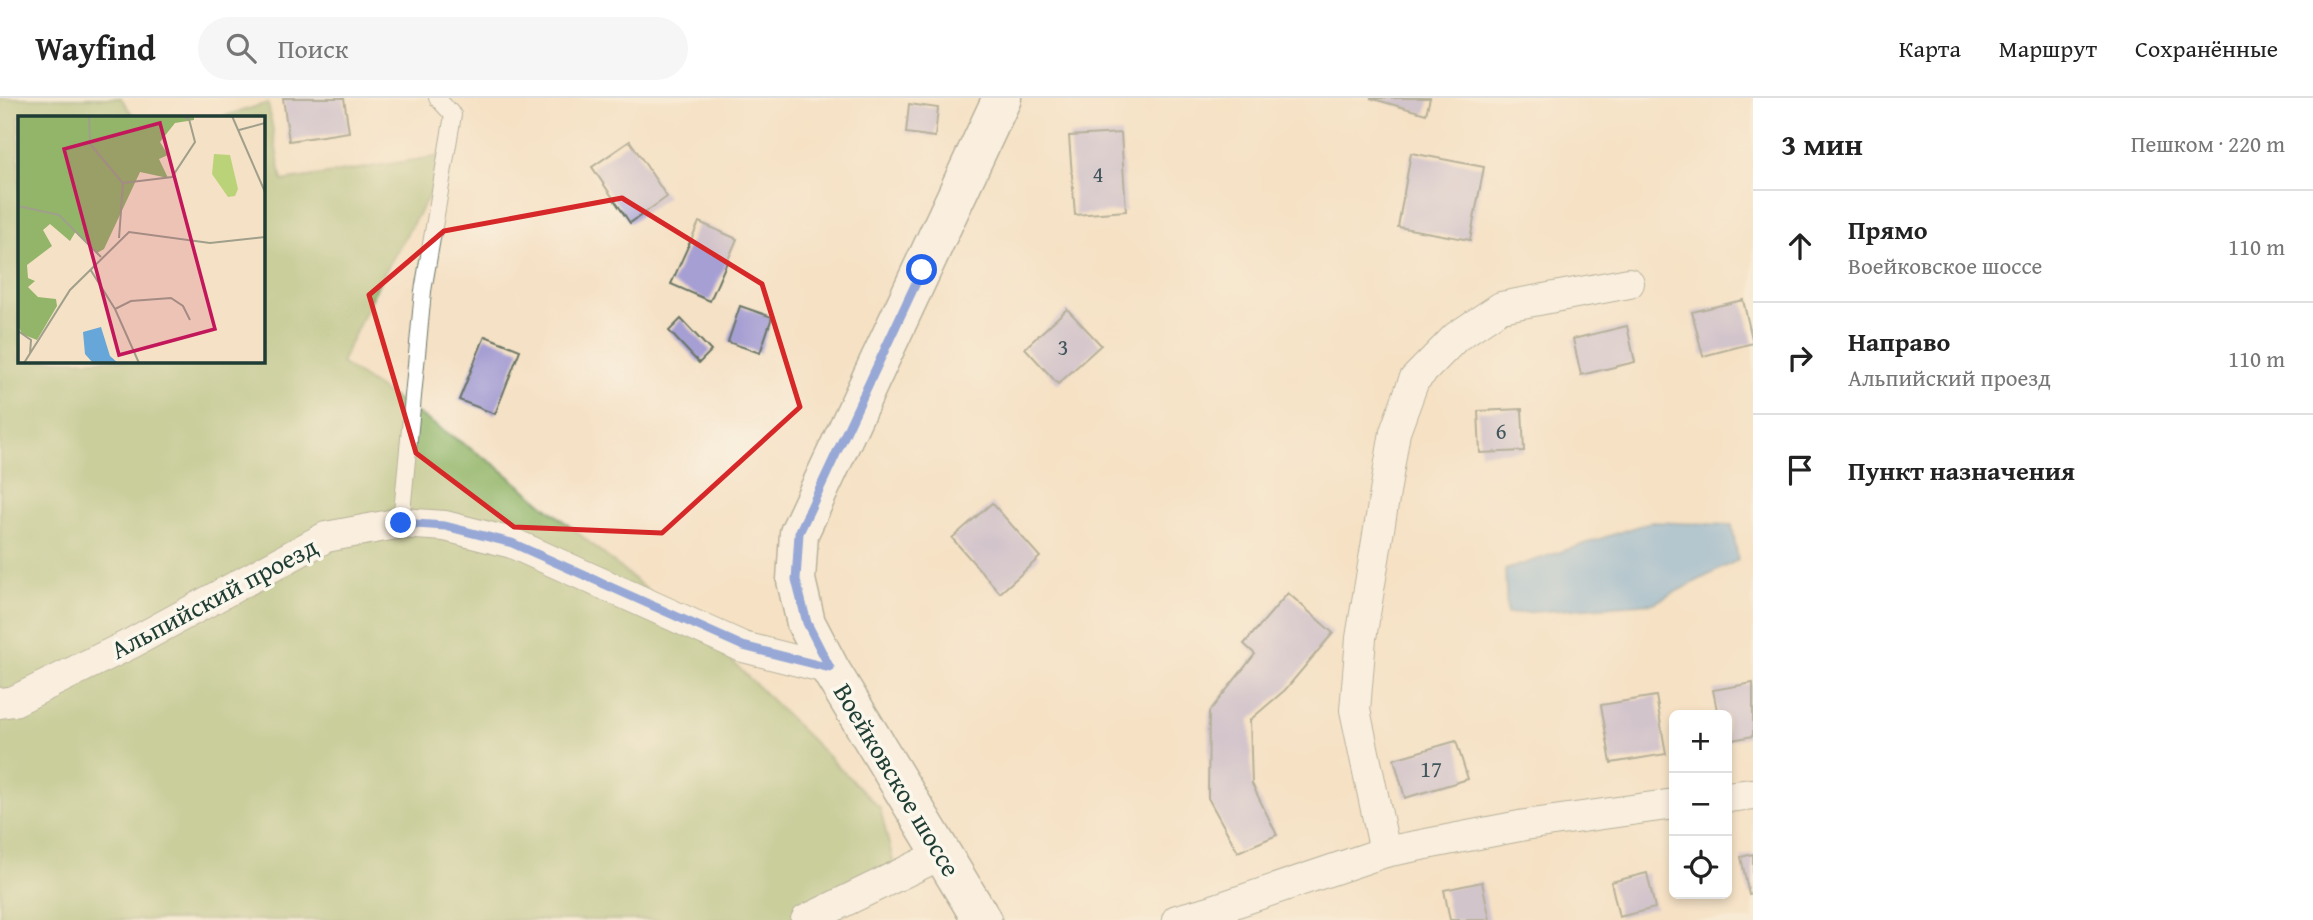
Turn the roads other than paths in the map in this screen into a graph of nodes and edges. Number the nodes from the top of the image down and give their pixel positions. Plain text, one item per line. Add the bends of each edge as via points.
1 (437, 98) edge
2 (1002, 98) edge
3 (1629, 283) dead end
4 (401, 523) junction
5 (830, 668) junction
6 (0, 703) edge
7 (1753, 794) edge
8 (1732, 796) edge
9 (1669, 805) edge
10 (1385, 852) junction
11 (942, 854) junction
12 (806, 920) edge
13 (982, 920) edge
14 (1177, 920) edge

1 - 4 lane via 453,115 423,291
2 - 5 street, Воейковское шоссе via 799,533 796,580 807,623
3 - 10 street via 1501,307 1456,337 1414,380 1395,432 1354,709
4 - 5 street, Альпийский проезд via 445,526 512,543 743,646
4 - 6 street, Альпийский проезд via 326,537 132,643 14,701
5 - 11 street, Воейковское шоссе
7 - 8 street
9 - 10 street via 1525,825
10 - 14 street
11 - 12 street
11 - 13 street, Воейковское шоссе

